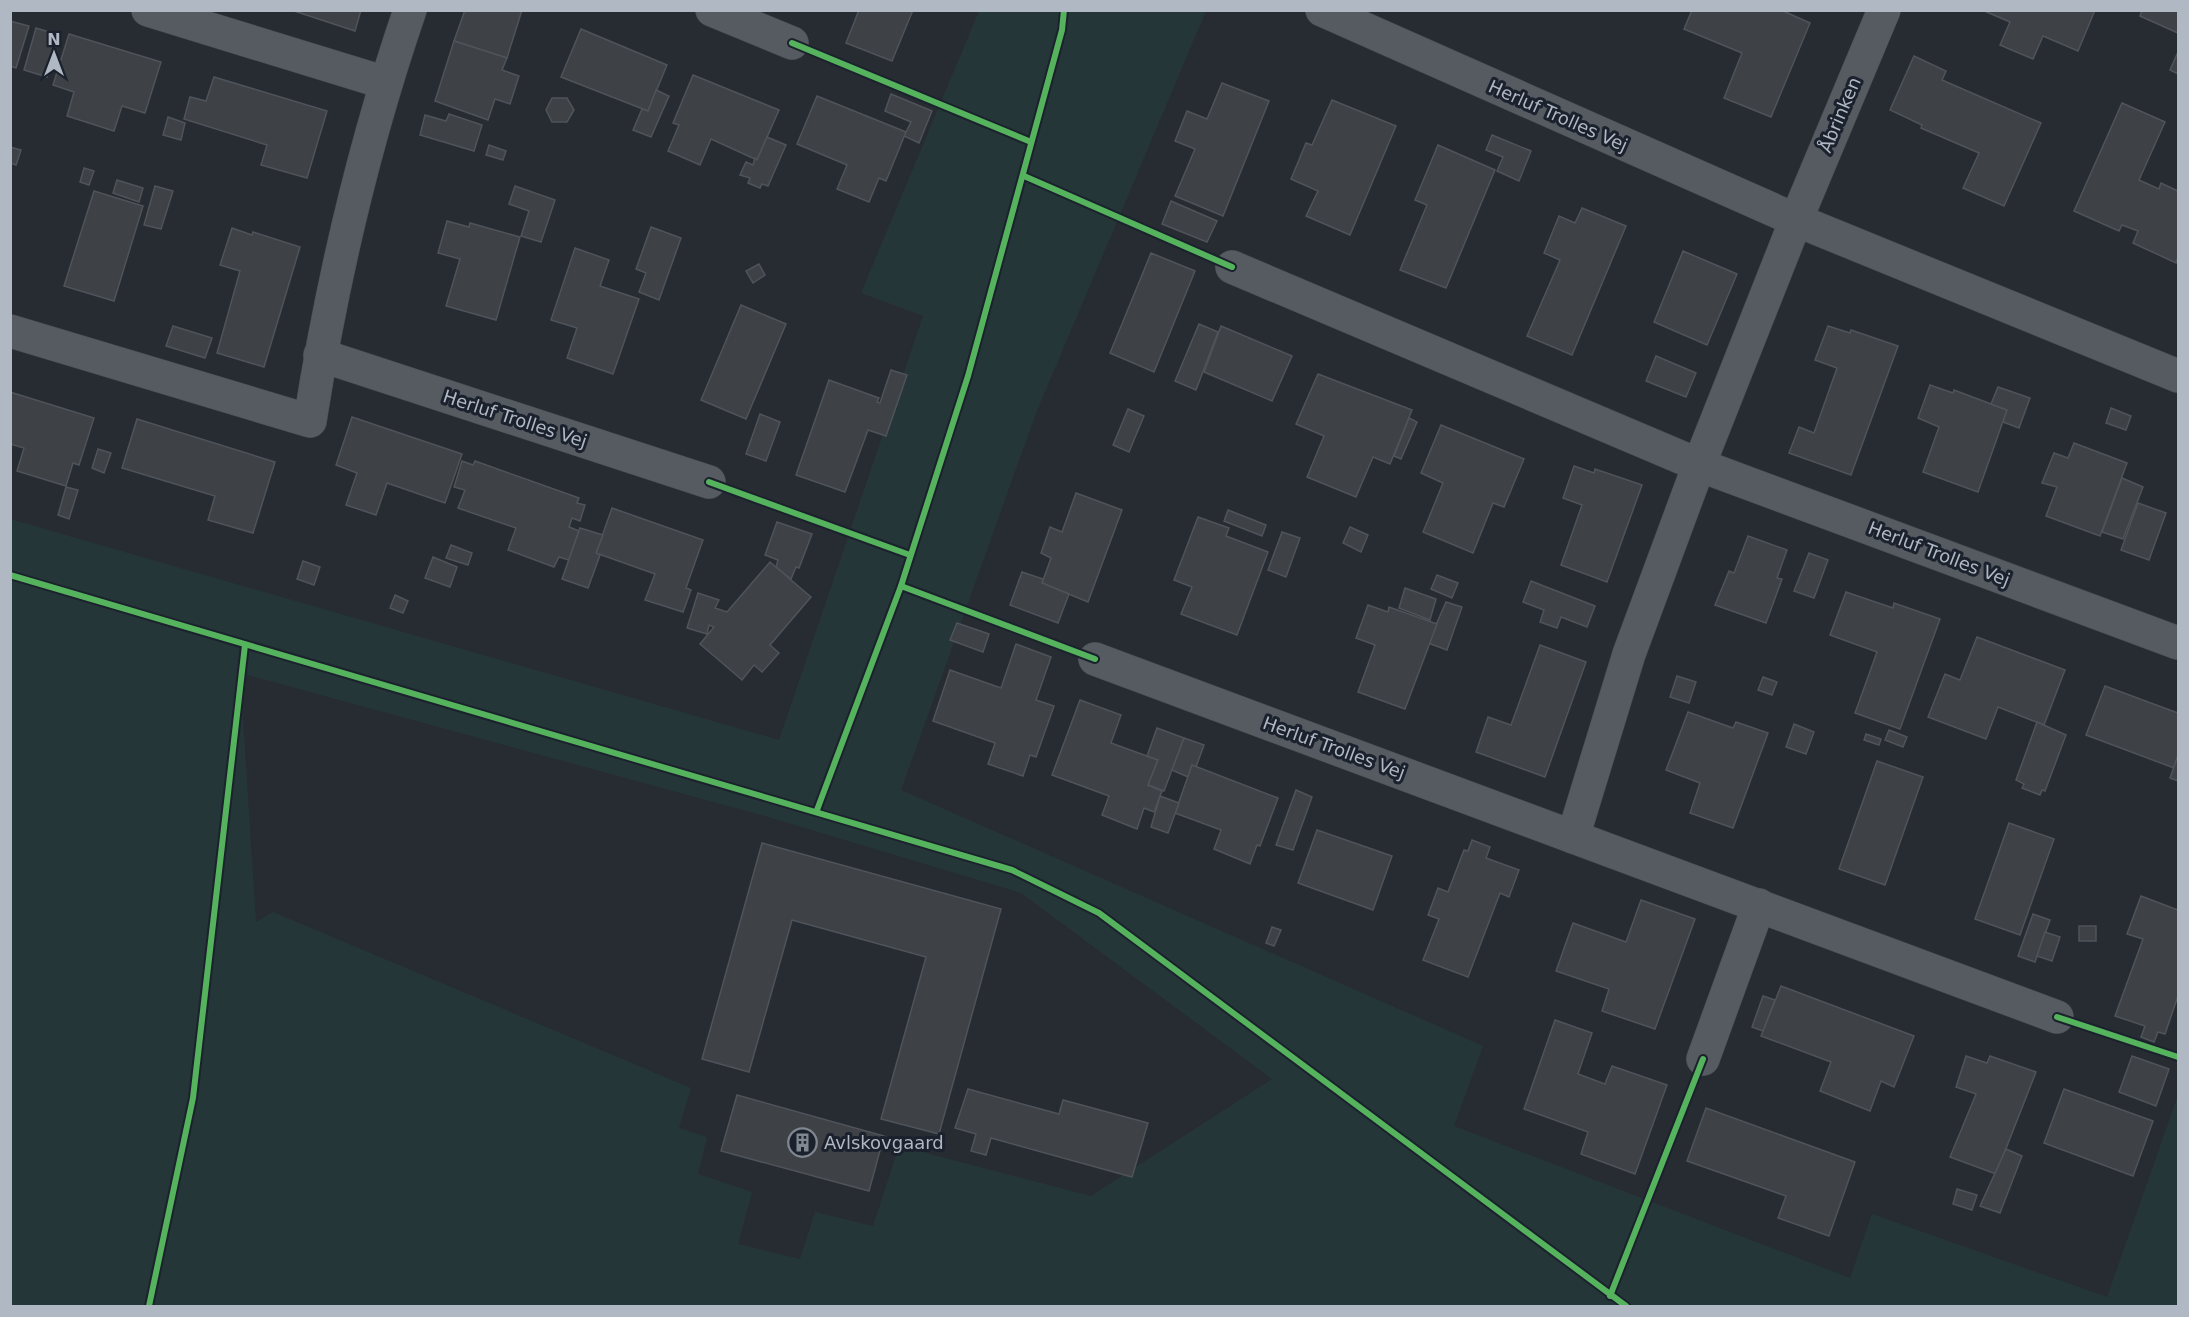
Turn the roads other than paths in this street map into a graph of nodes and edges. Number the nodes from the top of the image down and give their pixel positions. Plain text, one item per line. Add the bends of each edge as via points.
1 (147, 10) edge
2 (410, 10) edge
3 (712, 10) edge
4 (1322, 10) edge
5 (1884, 10) edge
6 (792, 43) dead end
7 (386, 83) junction
8 (1796, 220) junction
9 (1232, 267) dead end
10 (10, 331) edge
11 (320, 355) junction
12 (2178, 376) edge
13 (1699, 465) junction
14 (710, 482) dead end
15 (2178, 644) edge
16 (1095, 658) dead end
17 (1573, 837) junction
18 (1759, 906) junction
19 (2057, 1017) dead end
20 (1703, 1059) dead end

1 - 7 street
2 - 7 street
3 - 6 street
4 - 8 street, Herluf Trolles Vej
5 - 8 street, Åbrinken
7 - 11 street via 349,218
8 - 12 street, Herluf Trolles Vej
8 - 13 street
9 - 13 street, Herluf Trolles Vej
10 - 11 street via 310,421
11 - 14 street, Herluf Trolles Vej
13 - 15 street, Herluf Trolles Vej
13 - 17 street via 1629,654
16 - 17 street, Herluf Trolles Vej
17 - 18 street, Herluf Trolles Vej
18 - 19 street, Herluf Trolles Vej
18 - 20 street

